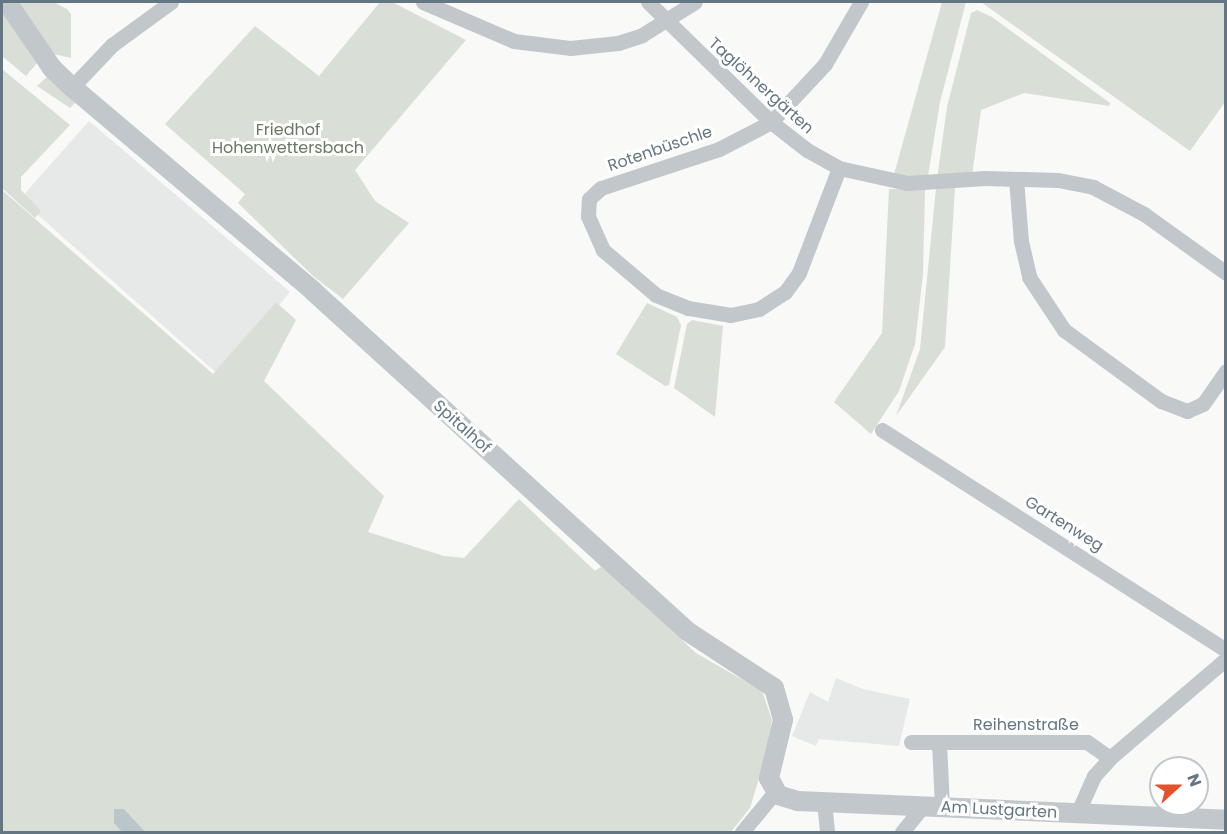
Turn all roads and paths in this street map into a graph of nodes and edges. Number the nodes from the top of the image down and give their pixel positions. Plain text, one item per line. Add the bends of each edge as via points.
1 (7, 2) edge
2 (171, 2) edge
3 (423, 2) edge
4 (648, 2) edge
5 (695, 2) edge
6 (861, 2) edge
7 (667, 22) junction
8 (72, 87) junction
9 (771, 122) junction
10 (839, 168) junction
11 (1016, 179) junction
12 (1226, 273) edge
13 (1226, 371) edge
14 (882, 430) dead end
15 (1226, 650) edge
16 (1226, 659) edge
17 (911, 742) dead end
18 (939, 743) junction
19 (1110, 758) junction
20 (775, 792) junction
21 (824, 802) junction
22 (922, 807) junction
23 (942, 807) junction
24 (1077, 814) junction
25 (1226, 820) edge
26 (742, 832) edge
27 (826, 832) edge
28 (902, 832) edge

1 - 8 street, Spitalhof via 52,68
2 - 8 street via 112,45
3 - 7 street via 486,31 540,47 618,43
4 - 7 street, Taglöhnergärten
5 - 7 street
6 - 9 street, Rotenbüschle via 825,64
7 - 9 street, Taglöhnergärten
8 - 20 street, Spitalhof via 313,291 687,632 774,688 783,720 769,772
9 - 10 street, Taglöhnergärten via 807,150
9 - 10 street, Rotenbüschle via 719,149 601,188 589,199 588,216 603,250 656,295 688,308 731,315 759,309 785,292 799,273
10 - 11 street, Taglöhnergärten via 907,183
11 - 12 street, Taglöhnergärten via 1058,180 1093,187 1143,214
11 - 13 street via 1021,241 1029,277 1064,330 1161,401 1187,411 1203,404
14 - 15 street, Gartenweg
16 - 19 street
17 - 18 street, Reihenstraße
18 - 19 street, Reihenstraße via 1087,742
18 - 23 street
19 - 24 street via 1094,776
20 - 21 street, Am Lustgarten via 790,800
20 - 26 street
21 - 22 street, Am Lustgarten
21 - 27 street
22 - 23 street, Am Lustgarten
22 - 28 street
23 - 24 street, Am Lustgarten
24 - 25 street, Am Lustgarten

